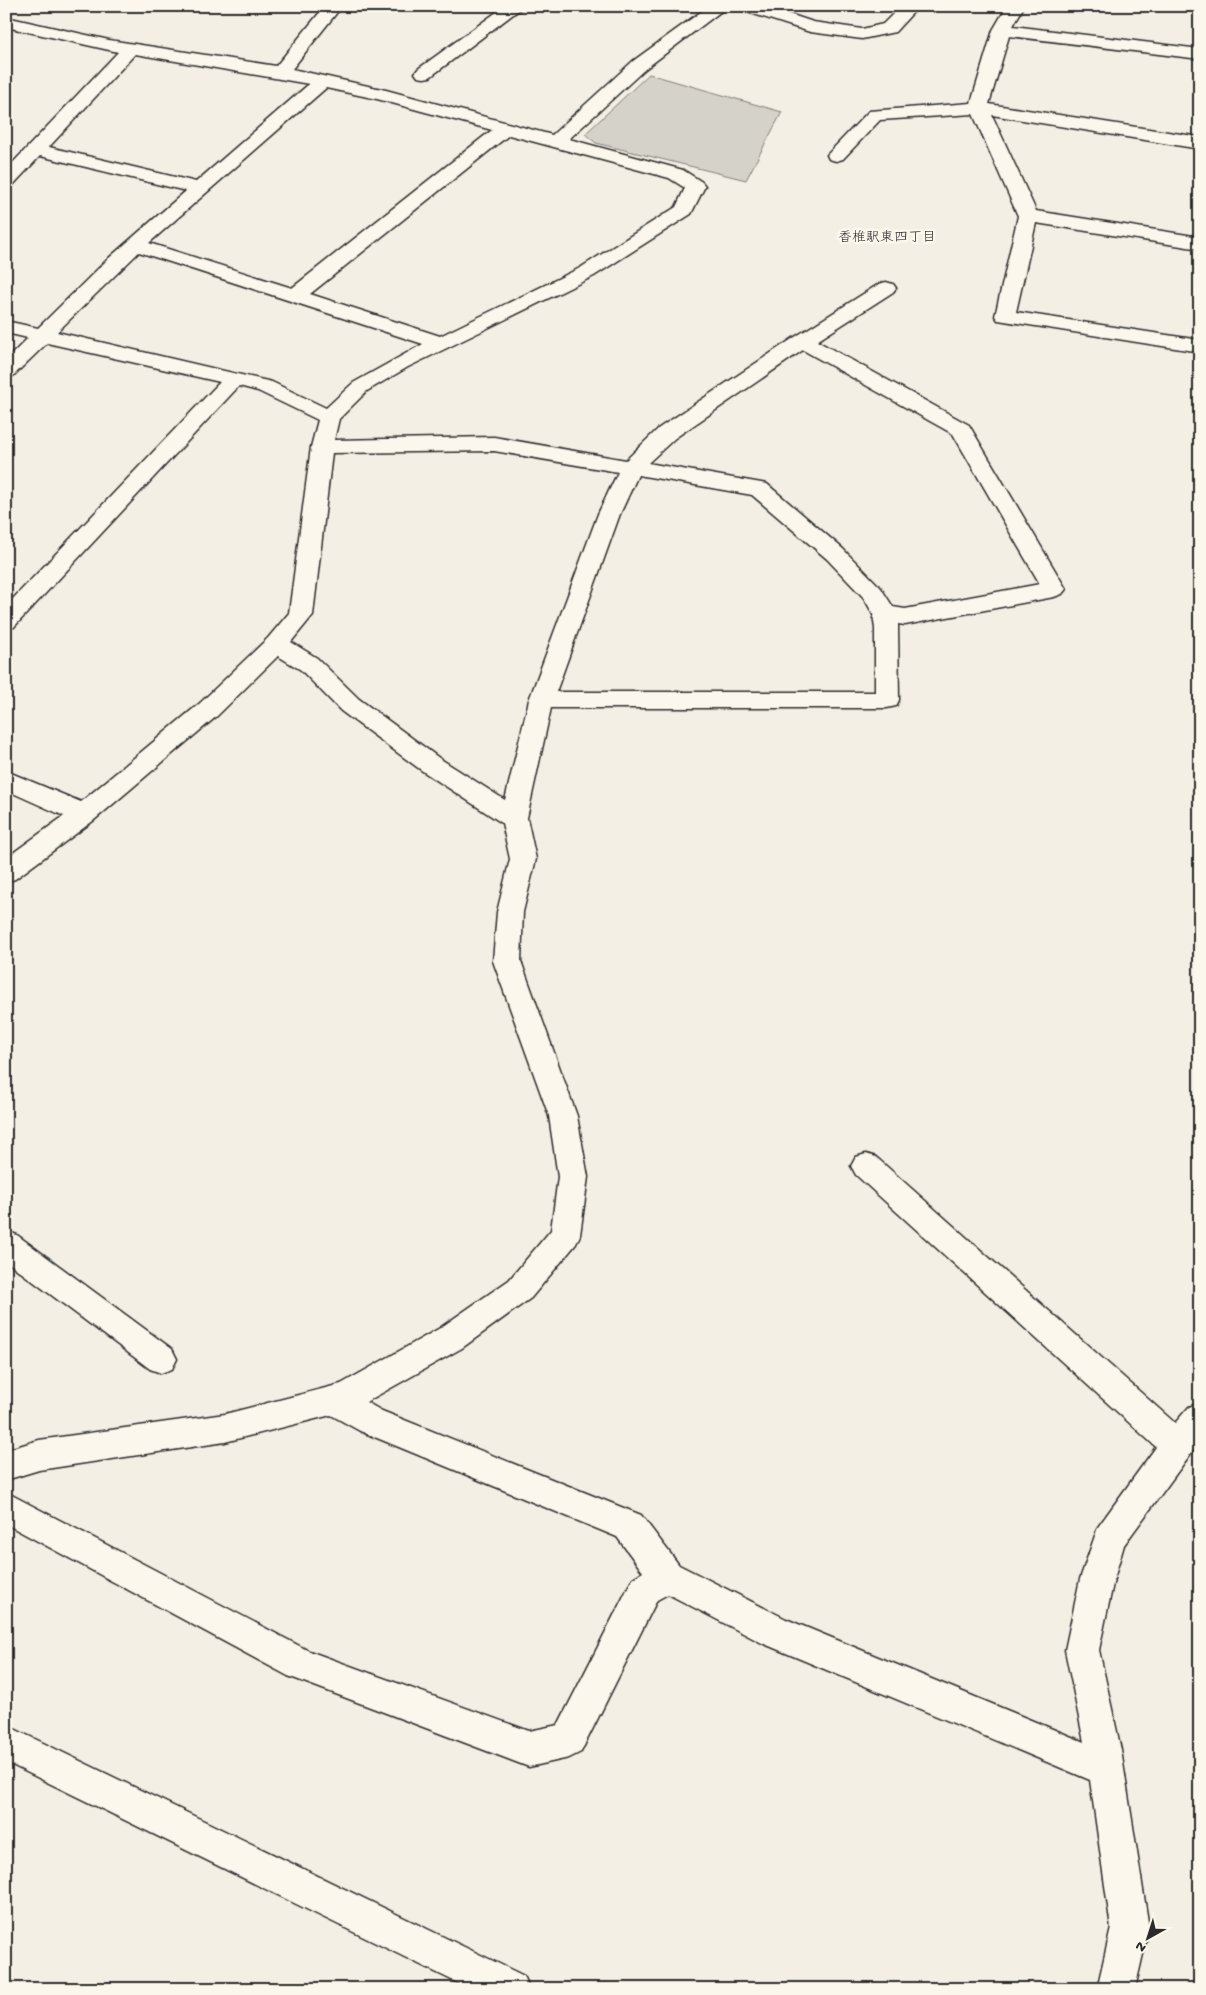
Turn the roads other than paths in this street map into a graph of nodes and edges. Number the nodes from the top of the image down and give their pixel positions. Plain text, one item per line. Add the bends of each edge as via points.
1 (334, 6) edge
2 (516, 6) edge
3 (720, 6) edge
4 (747, 6) edge
5 (912, 6) edge
6 (1016, 6) edge
7 (6, 22) edge
8 (1002, 30) junction
9 (131, 48) junction
10 (1200, 54) edge
11 (280, 72) junction
12 (424, 74) dead end
13 (322, 82) junction
14 (979, 108) junction
15 (506, 128) junction
16 (556, 141) junction
17 (1200, 143) edge
18 (35, 150) junction
19 (836, 156) dead end
20 (6, 181) edge
21 (200, 189) junction
22 (1028, 216) junction
23 (1200, 243) edge
24 (136, 245) junction
25 (886, 288) dead end
26 (296, 295) junction
27 (6, 327) edge
28 (44, 335) junction
29 (802, 341) junction
30 (441, 343) junction
31 (1200, 346) edge
32 (6, 372) edge
33 (234, 379) junction
34 (329, 417) junction
35 (322, 447) junction
36 (631, 467) junction
37 (885, 614) junction
38 (6, 621) edge
39 (276, 644) junction
40 (540, 700) junction
41 (6, 780) edge
42 (84, 814) junction
43 (514, 818) junction
44 (6, 872) edge
45 (866, 1166) dead end
46 (6, 1244) edge
47 (161, 1359) dead end
48 (334, 1400) junction
49 (1200, 1417) edge
50 (1176, 1445) junction
51 (6, 1465) edge
52 (6, 1507) edge
53 (667, 1576) junction
54 (6, 1742) edge
55 (1106, 1769) junction
56 (511, 1989) edge
57 (1116, 1989) edge

1 - 11 street
2 - 12 street
3 - 16 street via 639,64
4 - 5 street via 810,27 862,34 889,28
6 - 8 street
7 - 9 street
8 - 10 street
8 - 14 street
9 - 11 street
9 - 18 street
11 - 13 street
13 - 15 street
13 - 21 street
14 - 17 street
14 - 19 street via 875,115
14 - 22 street
15 - 16 street
15 - 26 street
16 - 30 street via 676,174 695,186 684,210 586,272
18 - 20 street
18 - 21 street
21 - 24 street
22 - 23 street
22 - 31 street via 1005,316
24 - 26 street
24 - 28 street
25 - 29 street
26 - 30 street
27 - 28 street
28 - 32 street
28 - 33 street
29 - 36 street via 667,433
29 - 37 street via 961,430 1054,589 905,617
30 - 34 street via 360,387
33 - 34 street via 265,386
33 - 38 street
34 - 35 street
35 - 36 street via 494,444
35 - 39 street via 301,615
36 - 37 street via 759,489 835,554 873,593
36 - 40 street via 609,514
37 - 40 street via 886,700
39 - 42 street via 208,710
39 - 43 street via 309,664 350,705 430,764
40 - 43 street
41 - 42 street
42 - 44 street
43 - 48 street via 523,859 510,912 508,961 563,1116 573,1177 565,1235 520,1289 451,1338 348,1396
45 - 50 street
46 - 47 street
48 - 51 street via 225,1428 39,1454
48 - 53 street via 371,1422 629,1526
49 - 50 street
50 - 55 street via 1110,1538 1082,1650
52 - 53 street via 300,1664 530,1749 569,1740 645,1589
53 - 55 street via 774,1631
54 - 56 street
55 - 57 street via 1130,1928

